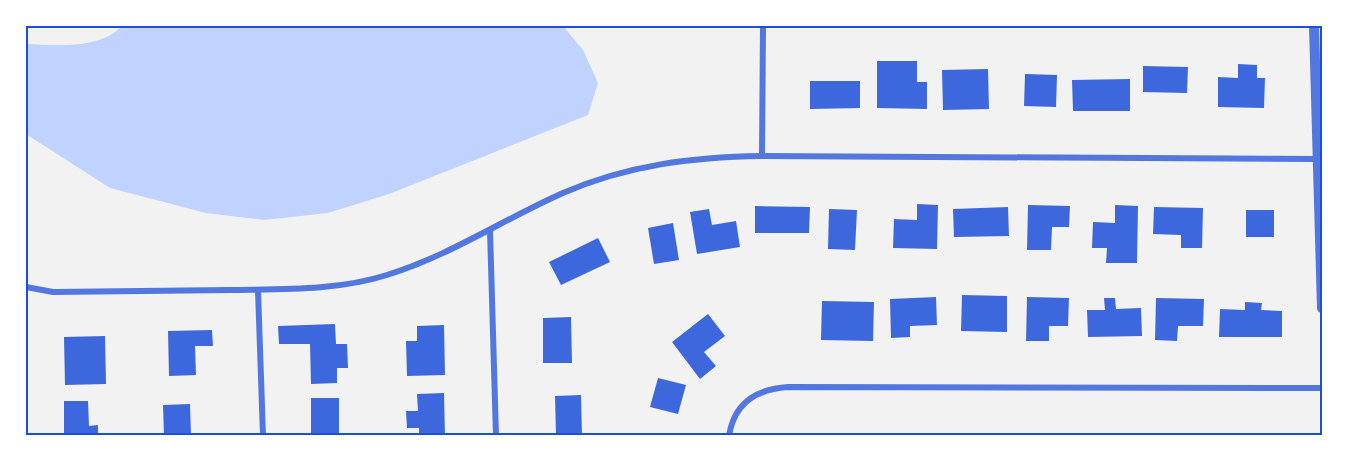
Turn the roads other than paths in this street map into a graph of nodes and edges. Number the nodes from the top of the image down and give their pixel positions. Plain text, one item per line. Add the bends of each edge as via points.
1 (763, 26) edge
2 (1314, 26) edge
3 (762, 156) junction
4 (1318, 159) junction
5 (490, 230) junction
6 (26, 287) edge
7 (258, 290) junction
8 (1323, 308) edge
9 (1323, 388) edge
10 (263, 435) edge
11 (496, 435) edge
12 (729, 435) edge

1 - 3 street
2 - 4 street
3 - 4 street
3 - 5 street via 696,158 628,170 562,193
4 - 8 street
5 - 7 street via 385,276 316,289
5 - 11 street
6 - 7 street via 53,292
7 - 10 street
9 - 12 street via 788,387 761,392 746,401 734,417

